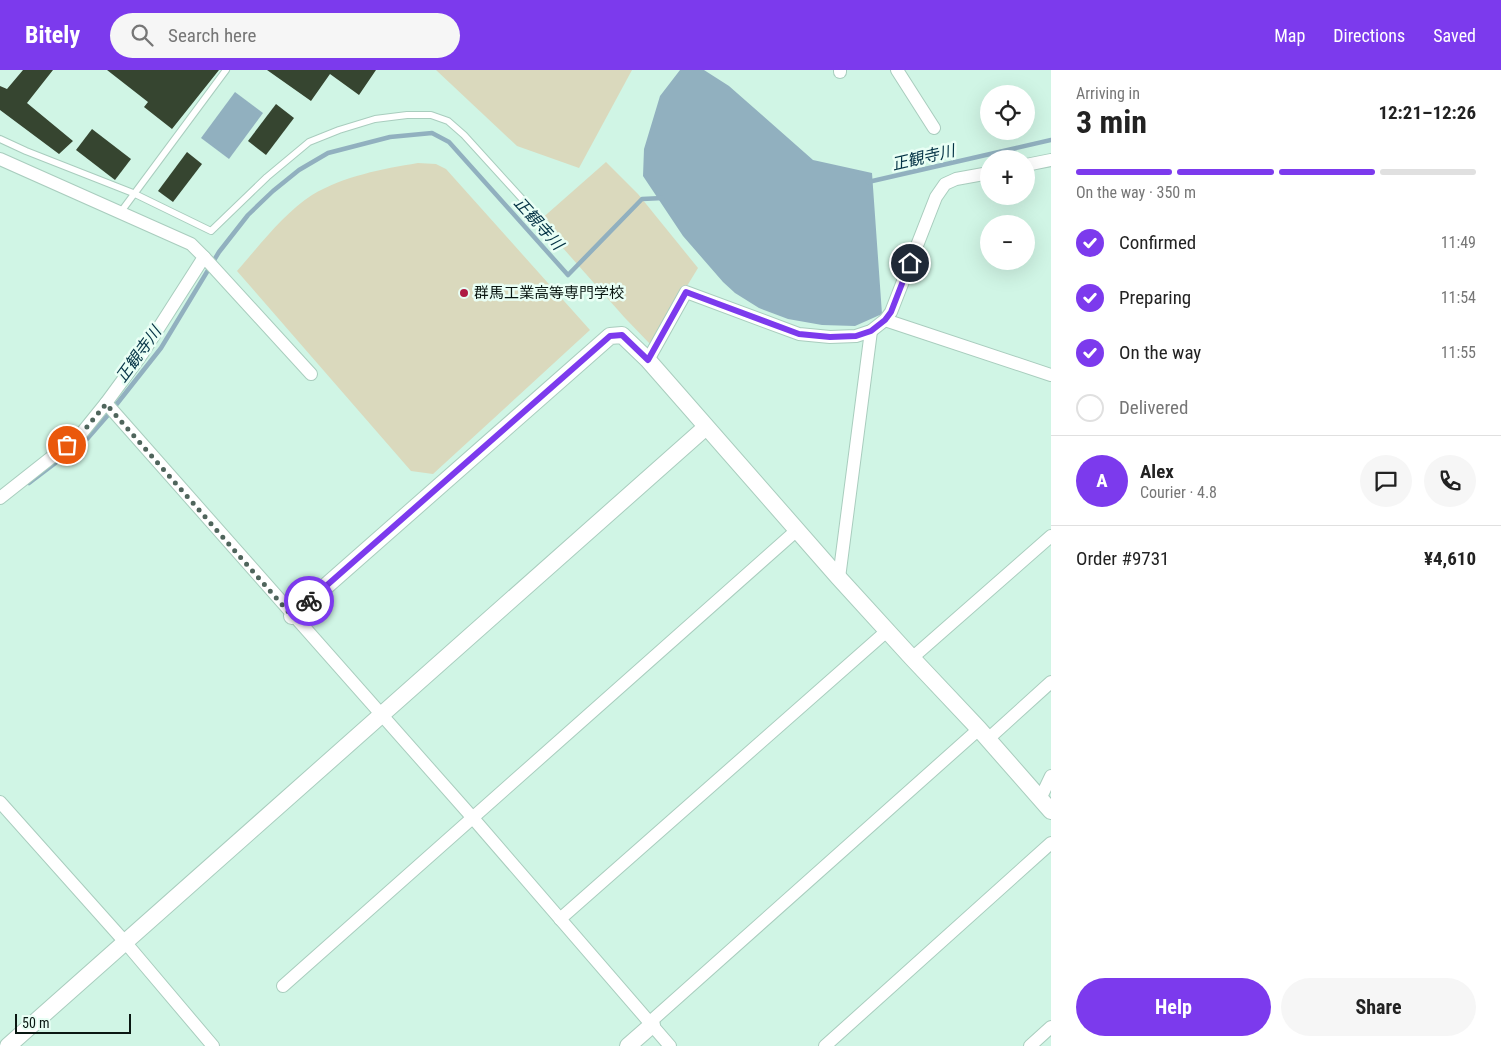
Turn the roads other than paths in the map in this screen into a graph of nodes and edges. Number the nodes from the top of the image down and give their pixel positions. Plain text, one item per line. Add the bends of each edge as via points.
1 (897, 70) edge
2 (224, 71) edge
3 (934, 128) dead end
4 (0, 139) edge
5 (0, 160) edge
6 (1051, 160) edge
7 (1035, 163) edge
8 (980, 175) edge
9 (133, 193) junction
10 (534, 212) dead end
11 (120, 213) junction
12 (204, 257) junction
13 (885, 320) junction
14 (871, 331) junction
15 (648, 360) junction
16 (311, 374) dead end
17 (1051, 375) edge
18 (106, 404) junction
19 (706, 427) junction
20 (0, 498) edge
21 (797, 530) junction
22 (1051, 536) edge
23 (839, 578) junction
24 (292, 616) junction
25 (888, 630) junction
26 (912, 658) junction
27 (1050, 684) edge
28 (381, 716) junction
29 (983, 734) junction
30 (1051, 776) edge
31 (0, 802) edge
32 (1045, 805) edge
33 (472, 817) junction
34 (1051, 843) edge
35 (560, 919) junction
36 (125, 942) junction
37 (282, 986) dead end
38 (650, 1024) junction
39 (1051, 1027) edge
40 (8, 1046) edge
41 (213, 1046) edge
42 (628, 1046) edge
43 (670, 1046) edge
44 (825, 1046) edge
45 (1030, 1046) edge

1 - 3 street
2 - 9 lane
4 - 9 lane
5 - 11 street
6 - 7 street
8 - 13 street via 944,184
9 - 10 lane via 211,231 308,142 375,120 431,115 448,121 464,135
9 - 11 lane
11 - 12 street via 191,244
12 - 16 street
12 - 18 street
13 - 14 street
13 - 17 street
14 - 15 street via 856,336 799,334 686,292
14 - 23 street
15 - 19 street
15 - 24 street via 622,335 610,336
18 - 20 street via 81,434
18 - 24 street
19 - 21 street
19 - 28 street
21 - 23 street
21 - 33 street
22 - 26 street
23 - 25 street
24 - 28 street
25 - 26 street
25 - 35 street
26 - 29 street
27 - 29 street
28 - 33 street
28 - 36 street
29 - 32 street
29 - 38 street
30 - 32 street
31 - 36 street
33 - 35 street
33 - 37 street
34 - 44 street
35 - 38 street
36 - 40 street
36 - 41 street
38 - 42 street
38 - 43 street
39 - 45 street

